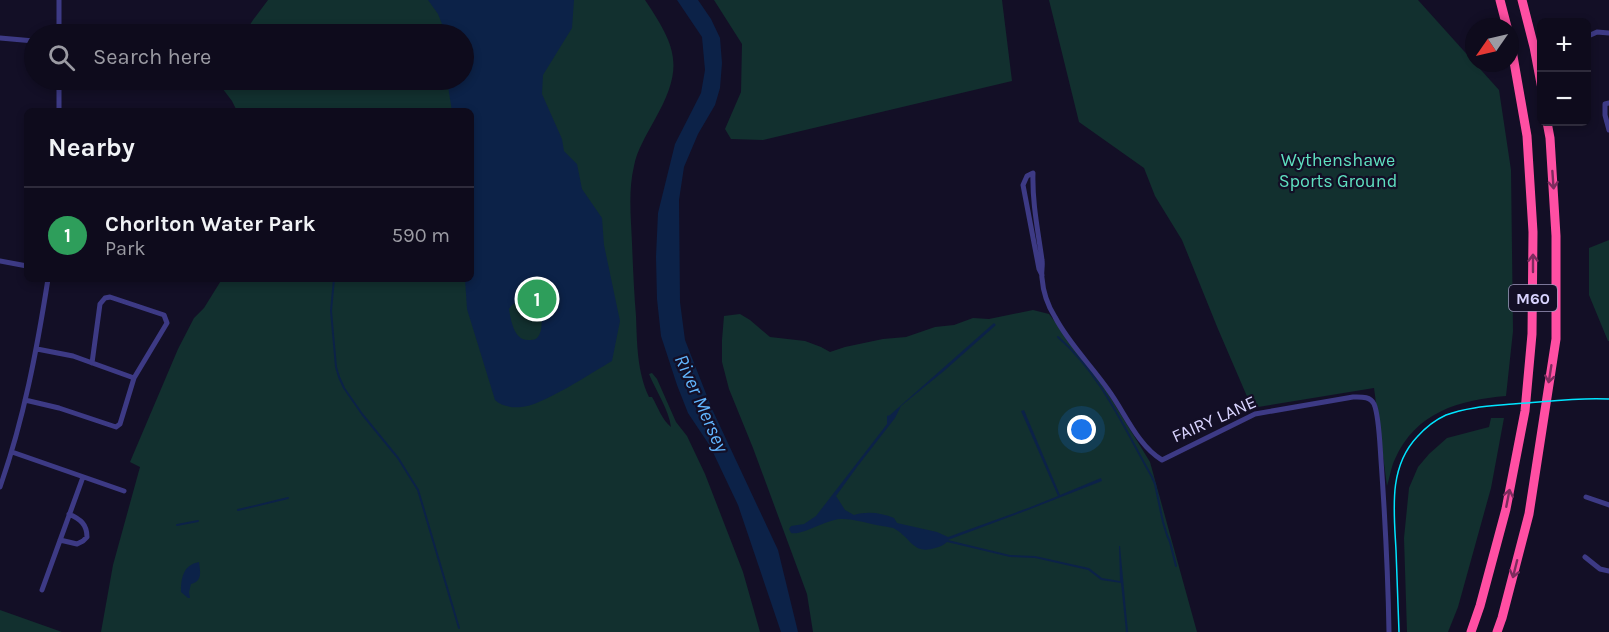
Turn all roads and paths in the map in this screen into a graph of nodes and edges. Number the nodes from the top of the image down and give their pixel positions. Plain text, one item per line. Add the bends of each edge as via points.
1 (59, 0) edge
2 (1500, 0) edge
3 (1522, 0) edge
4 (1505, 18) edge
5 (59, 24) edge
6 (1609, 33) edge
7 (1591, 35) edge
8 (0, 38) edge
9 (24, 40) edge
10 (1515, 72) edge
11 (1539, 72) edge
12 (59, 90) edge
13 (1609, 103) edge
14 (59, 108) edge
15 (1548, 126) edge
16 (1609, 130) edge
17 (0, 261) edge
18 (24, 265) edge
19 (1042, 274) junction
20 (48, 282) edge
21 (37, 349) junction
22 (92, 363) junction
23 (134, 378) junction
24 (25, 400) junction
25 (12, 452) junction
26 (83, 477) junction
27 (0, 487) edge
28 (124, 491) dead end
29 (1594, 491) dead end
30 (1609, 505) edge
31 (69, 514) junction
32 (60, 540) junction
33 (1585, 557) dead end
34 (1590, 562) junction
35 (1585, 570) dead end
36 (1609, 571) edge
37 (42, 590) dead end
38 (1389, 632) edge
39 (1471, 632) edge
40 (1497, 632) edge

1 - 5 street
2 - 4 highway
3 - 11 highway
6 - 7 street
8 - 9 street
39 -> 10 highway, M60 via 1506,509 1525,411 1532,334 1533,232 1528,148
12 - 14 street
13 - 16 street via 1605,104 1605,115
15 -> 40 highway, M60 via 1556,236 1556,339 1529,514
17 - 18 street
19 - 19 street, FAIRY LANE via 1043,264 1033,173 1023,185
19 - 38 street, FAIRY LANE via 1055,318 1134,431 1162,460 1255,414 1353,397 1373,402 1387,548
20 - 21 street
21 - 22 street
21 - 24 street
22 - 23 street
22 - 23 street via 100,304 105,298 164,315 167,323
23 - 24 street via 116,427
24 - 25 street
25 - 26 street
25 - 27 street
26 - 28 street
26 - 31 street
29 - 30 street via 1589,498
31 - 32 street
31 - 32 street via 86,528 87,537 77,544
32 - 37 street
33 - 34 street
34 - 35 street
34 - 36 street

